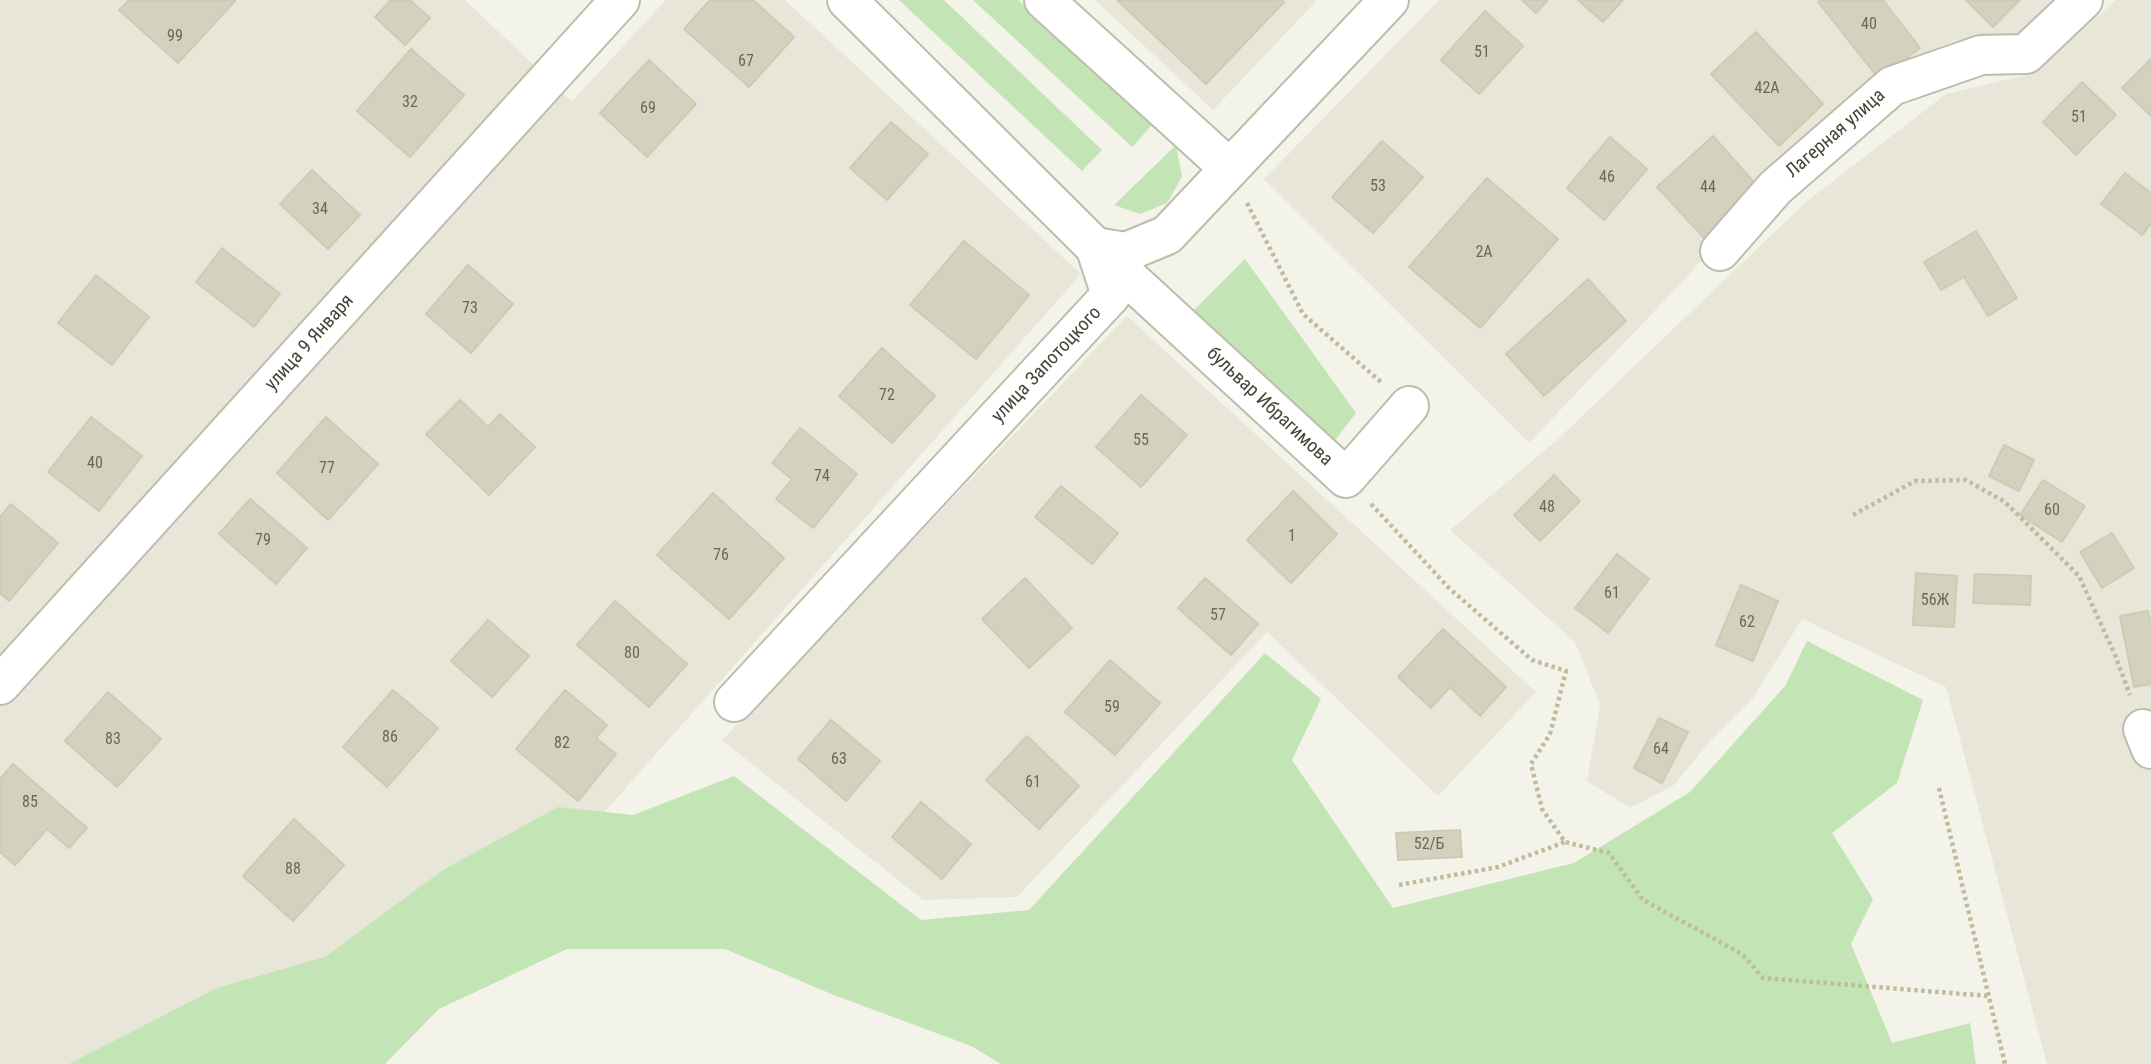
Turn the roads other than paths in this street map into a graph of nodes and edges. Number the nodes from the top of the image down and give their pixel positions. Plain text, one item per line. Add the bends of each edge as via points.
1 (620, 0) edge
2 (846, 0) edge
3 (1044, 0) edge
4 (1389, 0) edge
5 (2083, 0) edge
6 (1229, 168) junction
7 (1095, 247) junction
8 (1720, 251) dead end
9 (1409, 406) road end
10 (0, 685) edge
11 (734, 702) dead end

1 - 10 street, улица 9 Января
2 - 7 street, бульвар Ибрагимова
3 - 6 street
4 - 6 street
5 - 8 street, Лагерная улица via 2026,54 1981,55 1892,86 1774,188
6 - 7 street via 1167,235 1126,252
7 - 9 street, бульвар Ибрагимова via 1346,478
7 - 11 street, улица Запотоцкого via 1111,295

